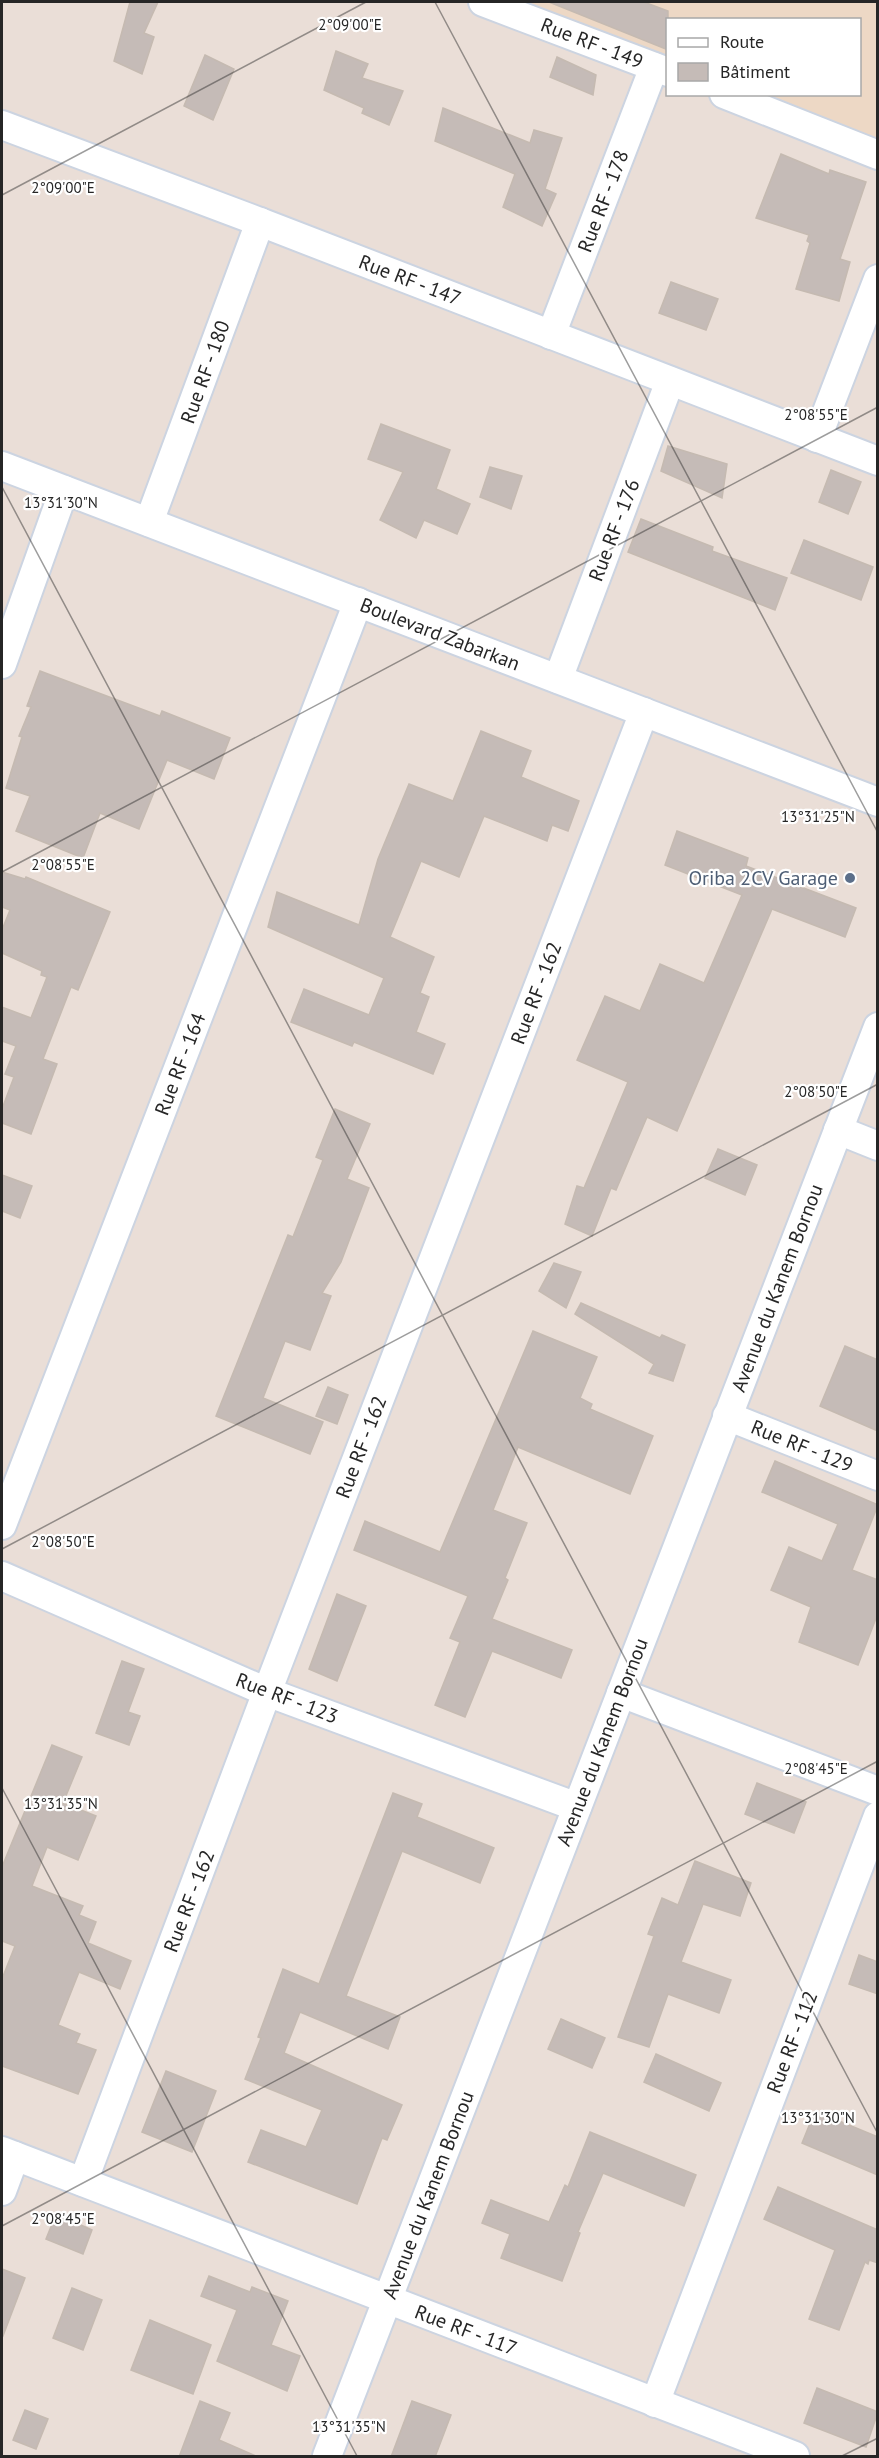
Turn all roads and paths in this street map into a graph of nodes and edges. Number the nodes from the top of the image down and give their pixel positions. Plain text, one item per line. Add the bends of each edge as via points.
1 (483, 2) edge
2 (661, 70) edge
3 (729, 96) edge
4 (2, 125) edge
5 (878, 155) edge
6 (260, 222) junction
7 (878, 279) edge
8 (551, 335) junction
9 (670, 381) junction
10 (817, 438) junction
11 (878, 461) edge
12 (2, 466) edge
13 (64, 490) junction
14 (149, 522) junction
15 (358, 602) junction
16 (2, 664) edge
17 (558, 679) junction
18 (644, 712) junction
19 (878, 802) edge
20 (878, 1027) edge
21 (838, 1130) junction
22 (878, 1146) edge
23 (728, 1416) junction
24 (878, 1476) edge
25 (2, 1525) edge
26 (2, 1576) edge
27 (267, 1692) junction
28 (621, 1693) junction
29 (878, 1791) edge
30 (577, 1807) junction
31 (878, 1816) edge
32 (8, 2154) edge
33 (83, 2182) junction
34 (2, 2191) edge
35 (387, 2300) junction
36 (655, 2403) junction
37 (327, 2457) edge
38 (795, 2457) edge

1 - 2 street, Rue RF - 149
2 - 8 street, Rue RF - 178
3 - 5 street
4 - 6 street, Rue RF - 147
6 - 8 street, Rue RF - 147
6 - 14 street, Rue RF - 180
7 - 10 street
8 - 9 street, Rue RF - 147
9 - 10 street, Rue RF - 147
9 - 17 street, Rue RF - 176
10 - 11 street, Rue RF - 147
12 - 13 street, Boulevard Zabarkan
13 - 14 street, Boulevard Zabarkan
13 - 16 street
14 - 15 street, Boulevard Zabarkan
15 - 17 street, Boulevard Zabarkan
15 - 25 street, Rue RF - 164
17 - 18 street, Boulevard Zabarkan
18 - 19 street, Boulevard Zabarkan
18 - 27 street, Rue RF - 162
20 - 21 street, Avenue du Kanem Bornou
21 - 22 street
21 - 23 street, Avenue du Kanem Bornou
23 - 24 street, Rue RF - 129
23 - 28 street, Avenue du Kanem Bornou
26 - 27 street, Rue RF - 123
27 - 30 street, Rue RF - 123
27 - 33 street, Rue RF - 162
28 - 29 street
28 - 30 street, Avenue du Kanem Bornou
30 - 35 street, Avenue du Kanem Bornou
31 - 36 street, Rue RF - 112
32 - 33 street, Rue RF - 117
32 - 34 street
33 - 35 street, Rue RF - 117
35 - 36 street, Rue RF - 117
35 - 37 street, Avenue du Kanem Bornou
36 - 38 street, Rue RF - 117

